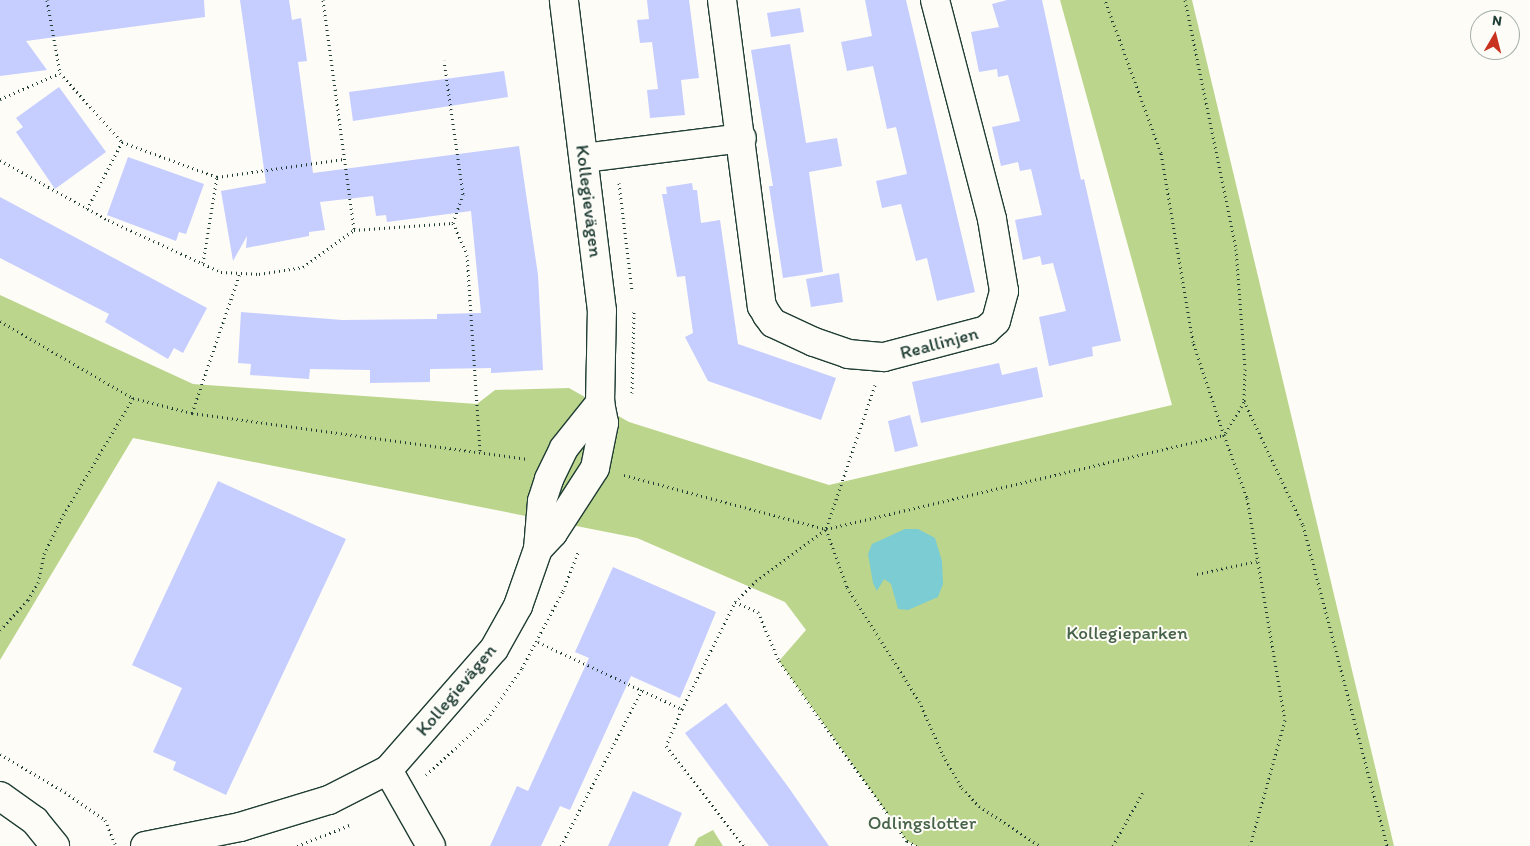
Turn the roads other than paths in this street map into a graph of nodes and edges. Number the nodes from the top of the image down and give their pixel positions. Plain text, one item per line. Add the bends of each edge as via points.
1 (564, 0) edge
2 (722, 0) edge
3 (935, 0) edge
4 (742, 138) junction
5 (584, 158) junction
6 (600, 403) junction
7 (538, 549) junction
8 (388, 770) junction
9 (0, 796) edge
10 (55, 846) edge
11 (145, 846) edge
12 (431, 846) edge

1 - 5 street, Kollegievägen
2 - 4 street, Reallinjen
3 - 4 street, Reallinjen via 992,219 1004,291 996,322 986,330 884,357 848,354 773,323 762,306
4 - 5 street
5 - 6 street, Kollegievägen via 602,311
6 - 7 street, Kollegievägen via 564,448 556,464 542,501
6 - 7 street, Kollegievägen via 603,433 595,468 553,533
7 - 8 street, Kollegievägen via 518,606 494,649
8 - 11 street, Kollegievägen via 320,802 240,828
8 - 12 street
9 - 10 street via 35,821

